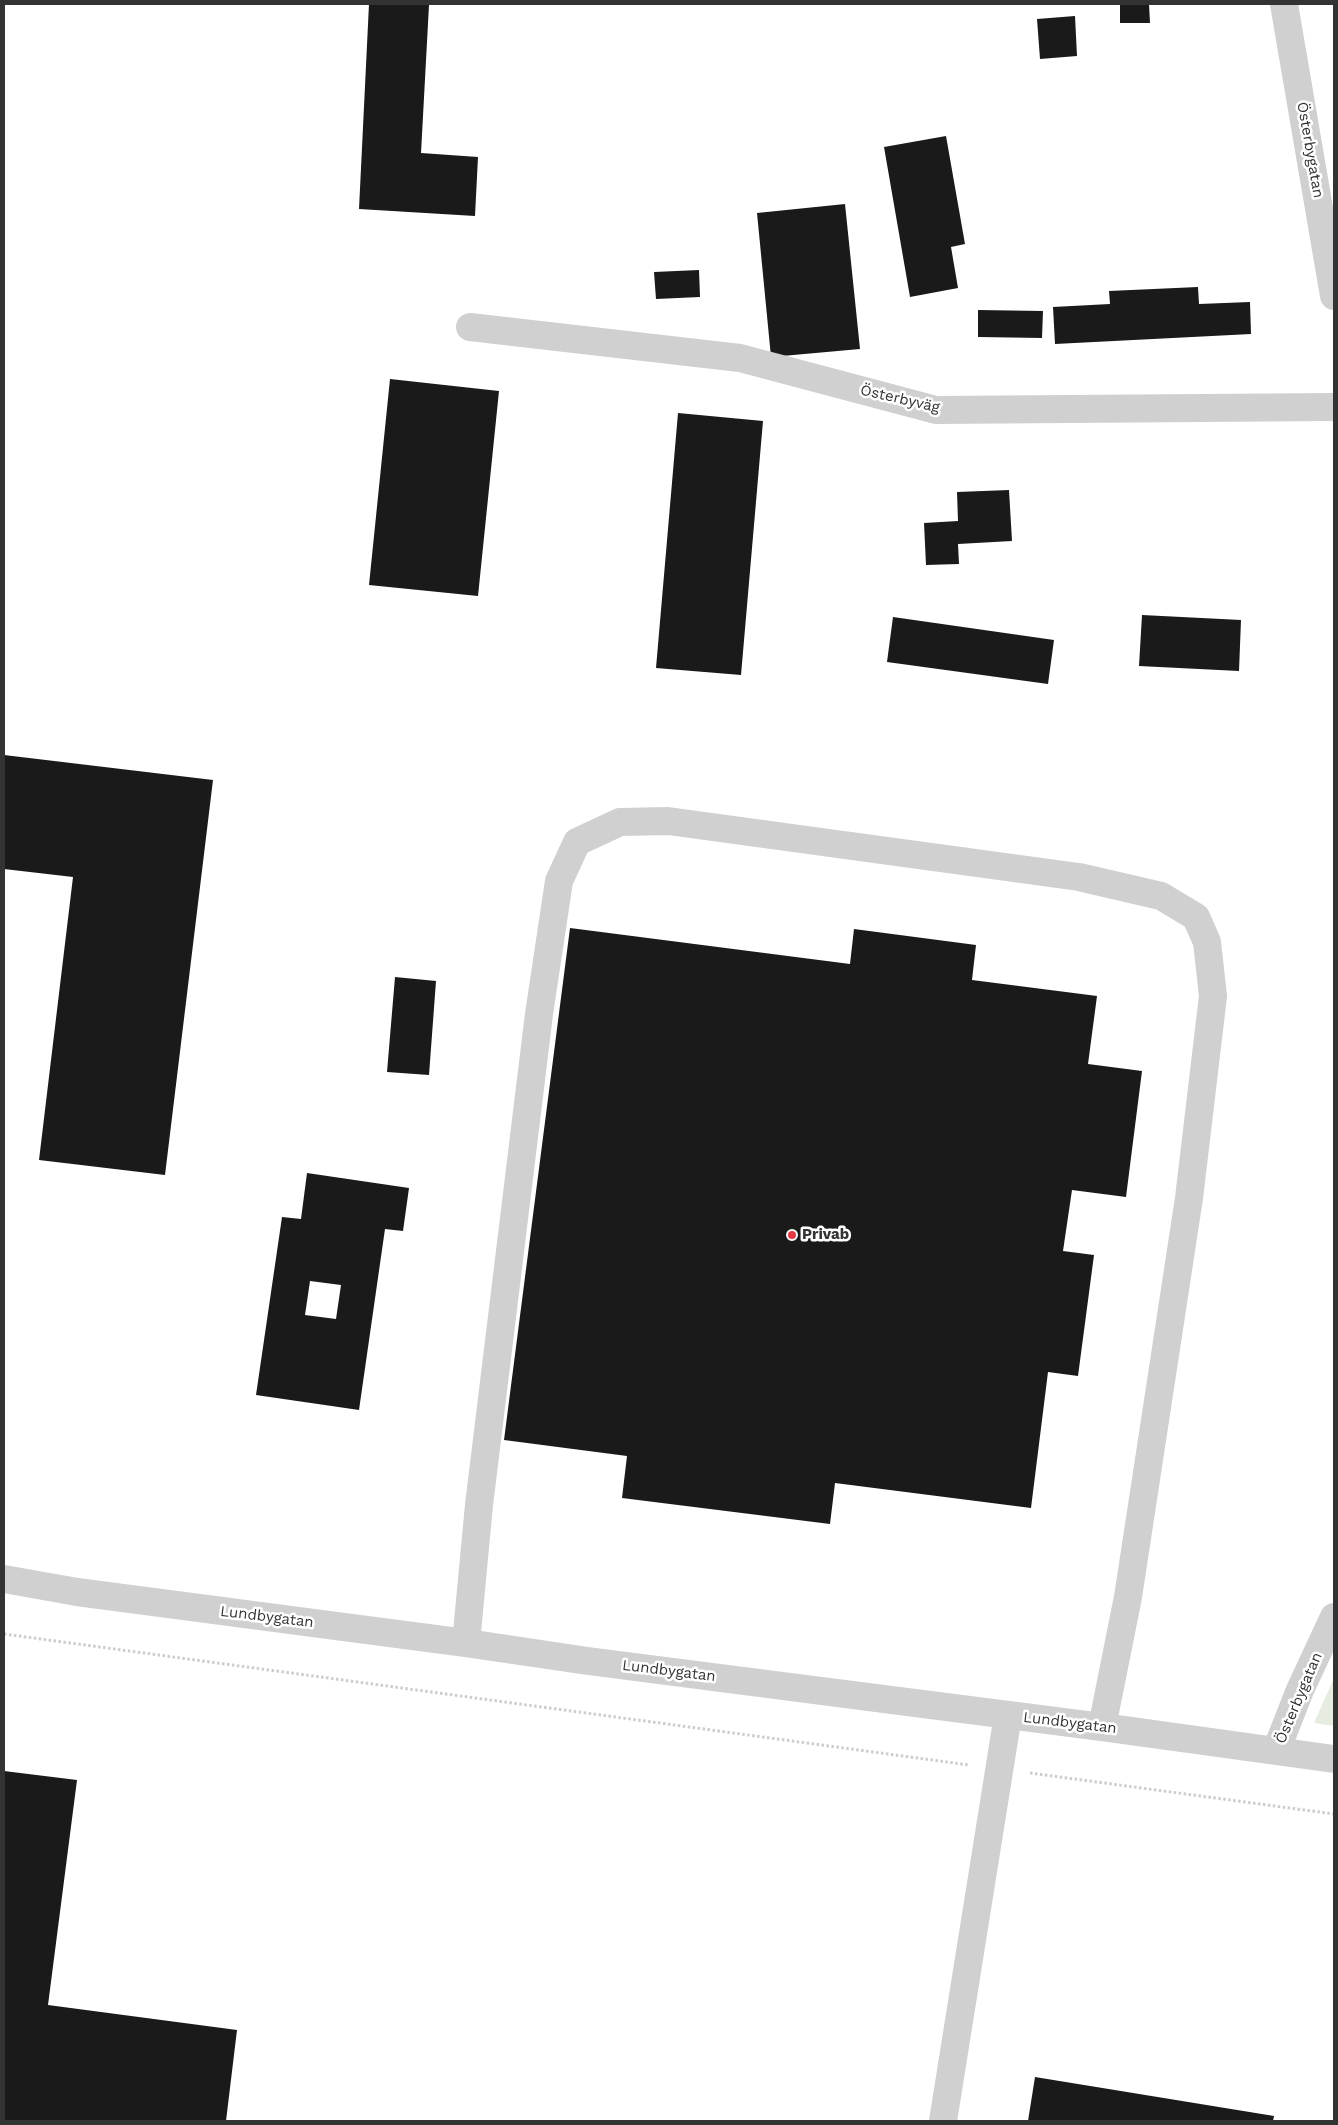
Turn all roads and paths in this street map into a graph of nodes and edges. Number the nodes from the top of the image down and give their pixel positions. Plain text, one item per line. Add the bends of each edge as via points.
1 (1284, 4) edge
2 (1334, 296) edge
3 (470, 328) dead end
4 (1334, 407) edge
5 (4, 1579) edge
6 (1334, 1617) edge
7 (4, 1634) edge
8 (466, 1643) junction
9 (1008, 1715) junction
10 (1102, 1727) junction
11 (1276, 1751) junction
12 (1334, 1760) edge
13 (999, 1769) junction
14 (1334, 1814) edge
15 (943, 2121) edge

1 - 2 street, Österbygatan
3 - 4 street, Österbyväg via 740,358 936,410
5 - 8 street, Lundbygatan via 76,1592
6 - 11 street, Österbygatan
7 - 13 path
8 - 9 street, Lundbygatan
8 - 10 street via 479,1505 539,1014 559,881 577,842 620,822 668,820 1079,877 1161,896 1196,917 1207,942 1213,996 1180,1256 1128,1598
9 - 10 street, Lundbygatan
9 - 13 street
10 - 11 street, Lundbygatan
11 - 12 street, Lundbygatan
13 - 14 path
13 - 15 street

